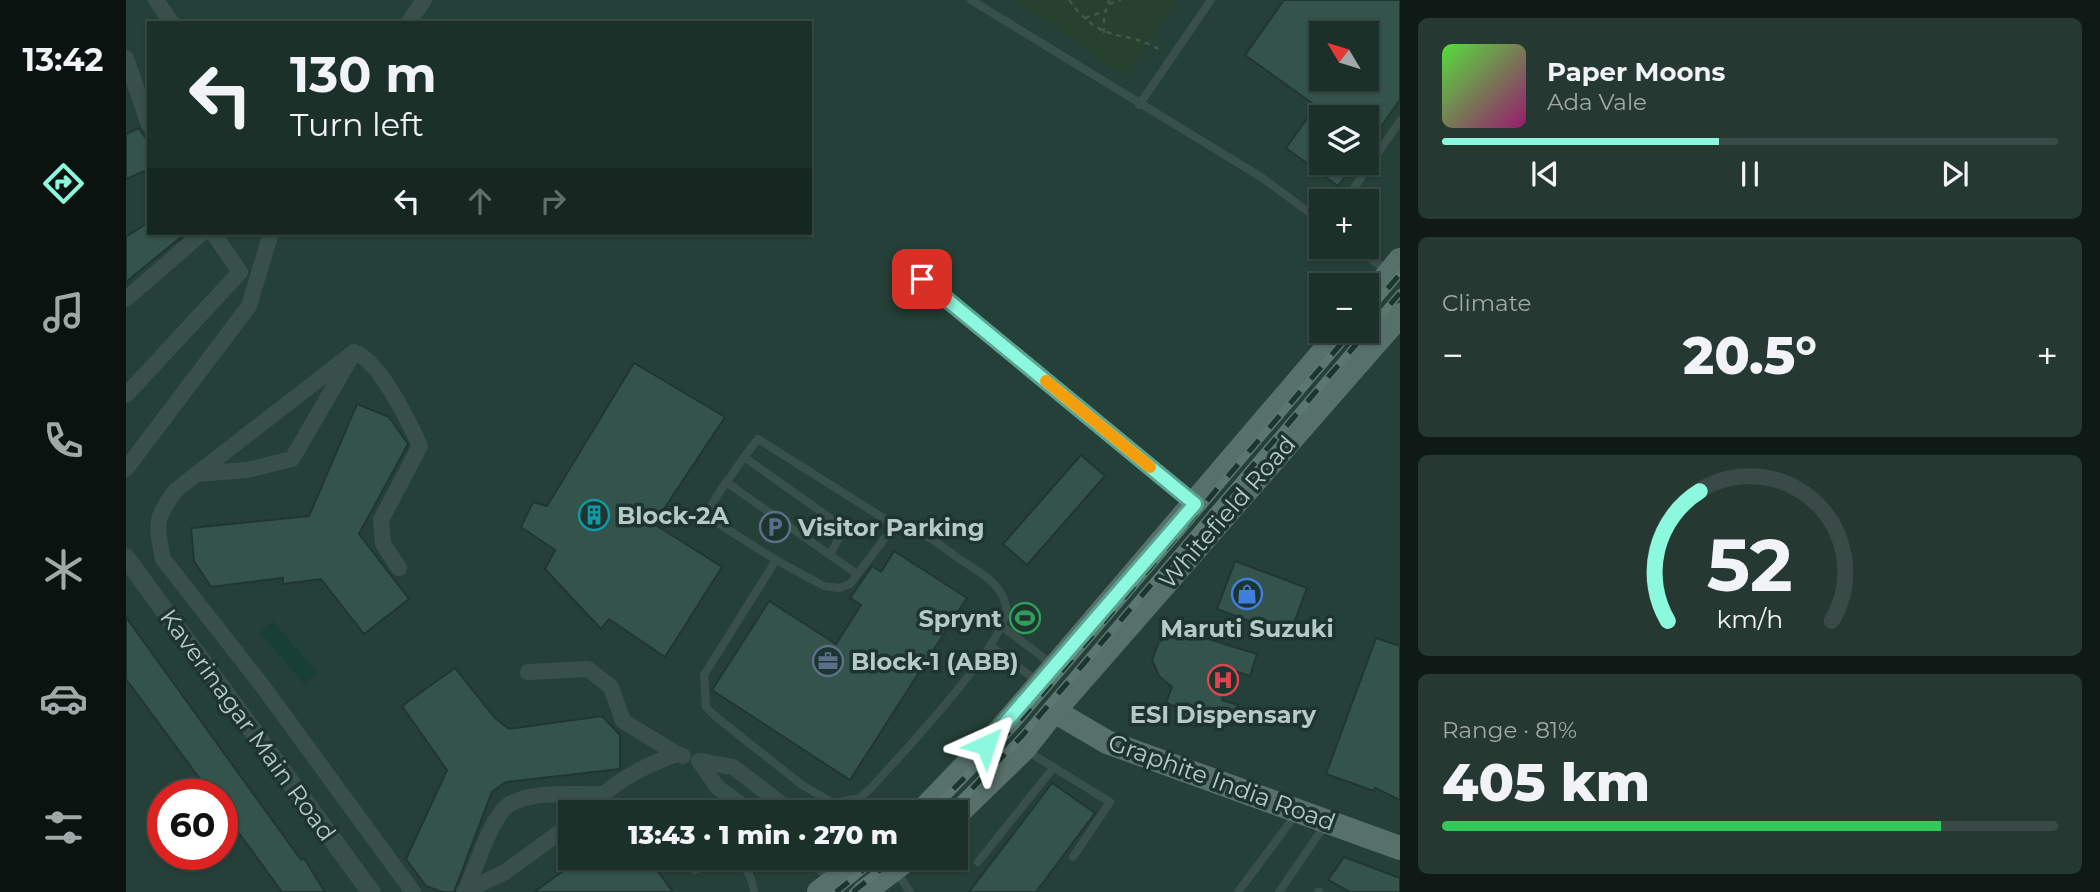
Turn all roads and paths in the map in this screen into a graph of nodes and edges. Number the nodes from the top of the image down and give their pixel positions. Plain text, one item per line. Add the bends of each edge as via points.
1 (425, 0) edge
2 (971, 0) edge
3 (1069, 0) edge
4 (1121, 0) edge
5 (1211, 0) edge
6 (161, 2) edge
7 (1109, 2) edge
8 (1105, 11) junction
9 (1084, 19) junction
10 (171, 21) edge
11 (409, 21) edge
12 (1104, 33) junction
13 (126, 58) edge
14 (1171, 58) junction
15 (1139, 105) junction
16 (147, 119) edge
17 (1400, 121) edge
18 (1353, 189) edge
19 (1309, 212) edge
20 (200, 235) edge
21 (214, 235) edge
22 (270, 235) edge
23 (1379, 258) edge
24 (1395, 266) edge
25 (922, 279) dead end
26 (1379, 285) edge
27 (126, 299) edge
28 (1400, 315) edge
29 (1331, 343) edge
30 (354, 352) junction
31 (126, 395) edge
32 (744, 457) junction
33 (126, 469) edge
34 (194, 474) junction
35 (726, 483) junction
36 (1195, 504) junction
37 (899, 528) junction
38 (830, 555) junction
39 (126, 558) edge
40 (776, 560) junction
41 (399, 568) dead end
42 (857, 574) junction
43 (1003, 627) junction
44 (990, 645) junction
45 (528, 672) dead end
46 (1046, 674) junction
47 (1054, 711) junction
48 (1024, 749) junction
49 (677, 754) junction
50 (699, 761) junction
51 (1054, 767) junction
52 (951, 782) junction
53 (601, 794) junction
54 (596, 800) edge
55 (734, 800) edge
56 (776, 800) edge
57 (933, 800) edge
58 (959, 800) edge
59 (968, 803) edge
60 (1298, 812) junction
61 (1327, 821) junction
62 (558, 834) edge
63 (1400, 848) edge
64 (1073, 857) dead end
65 (978, 862) dead end
66 (747, 870) edge
67 (819, 870) edge
68 (846, 870) edge
69 (892, 870) edge
70 (903, 870) edge
71 (827, 886) edge
72 (465, 891) edge
73 (371, 892) edge
74 (412, 892) edge
75 (754, 892) edge
76 (864, 892) edge
77 (910, 892) edge
78 (1238, 892) edge
79 (1279, 892) edge

1 - 11 street
2 - 15 lane
3 - 9 path
4 - 7 path
5 - 14 lane
6 - 10 street
7 - 8 path
8 - 9 path
8 - 12 path
9 - 12 path
12 - 14 path via 1153,45
13 - 16 street
14 - 15 lane
15 - 19 lane via 1261,177
17 - 18 lane
20 - 27 street
21 - 31 street via 240,272
22 - 33 street via 249,306
23 - 24 lane
24 - 26 main road
25 - 36 lane
28 - 47 main road, Whitefield Road
29 - 36 main road, Whitefield Road
30 - 34 street
30 - 34 street via 292,459 247,470
30 - 41 street via 369,360 420,446 381,520 383,544
32 - 35 lane
32 - 37 lane via 755,440 764,440
32 - 38 lane via 844,528
34 - 74 street via 158,514 163,559 264,688
35 - 38 lane
35 - 40 lane via 705,515
36 - 46 main road, Whitefield Road
37 - 42 lane via 885,538
37 - 43 lane via 927,538 995,584 1006,607
38 - 42 lane
39 - 73 street, Kaverinagar Main Road
40 - 42 lane via 830,588 850,584
40 - 44 lane via 704,675 706,707 802,785 833,803 860,798 871,788
43 - 44 lane
43 - 46 lane
44 - 46 lane
45 - 49 street via 587,669 611,687 623,721
46 - 52 main road, Whitefield Road
47 - 48 main road
47 - 60 main road, Graphite India Road via 1107,742
48 - 51 lane
48 - 59 main road
49 - 50 street
49 - 53 street via 641,767
50 - 55 street via 718,788
50 - 56 street via 733,767
51 - 64 lane via 1110,803
51 - 65 lane
52 - 57 main road, Whitefield Road
52 - 58 main road
53 - 54 street
53 - 72 street via 530,797 508,805 491,831
60 - 61 main road, Graphite India Road
60 - 78 lane
61 - 63 main road, Graphite India Road
61 - 79 lane
62 - 72 street via 505,873
66 - 75 lane
67 - 71 street
68 - 71 main road
69 - 76 main road
70 - 77 lane

